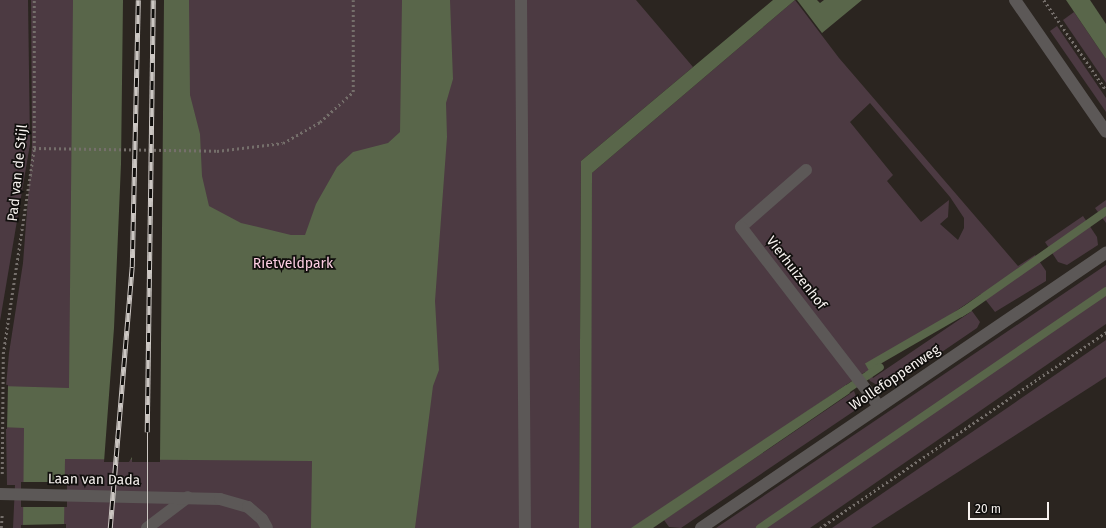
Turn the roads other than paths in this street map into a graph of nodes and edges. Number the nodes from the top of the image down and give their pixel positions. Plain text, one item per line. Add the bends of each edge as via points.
1 (521, 0) edge
2 (1015, 0) edge
3 (1106, 132) edge
4 (806, 170) dead end
5 (1106, 253) edge
6 (879, 406) junction
7 (0, 494) edge
8 (188, 497) junction
9 (147, 528) edge
10 (267, 528) edge
11 (525, 528) edge
12 (701, 528) edge

1 - 11 street
2 - 3 street
4 - 6 street, Vierhuizenhof via 741,226
5 - 6 street, Wollefoppenweg
6 - 12 street, Wollefoppenweg
7 - 8 street, Laan van Dada
8 - 9 street
8 - 10 street, Laan van Dada via 238,503 256,513

